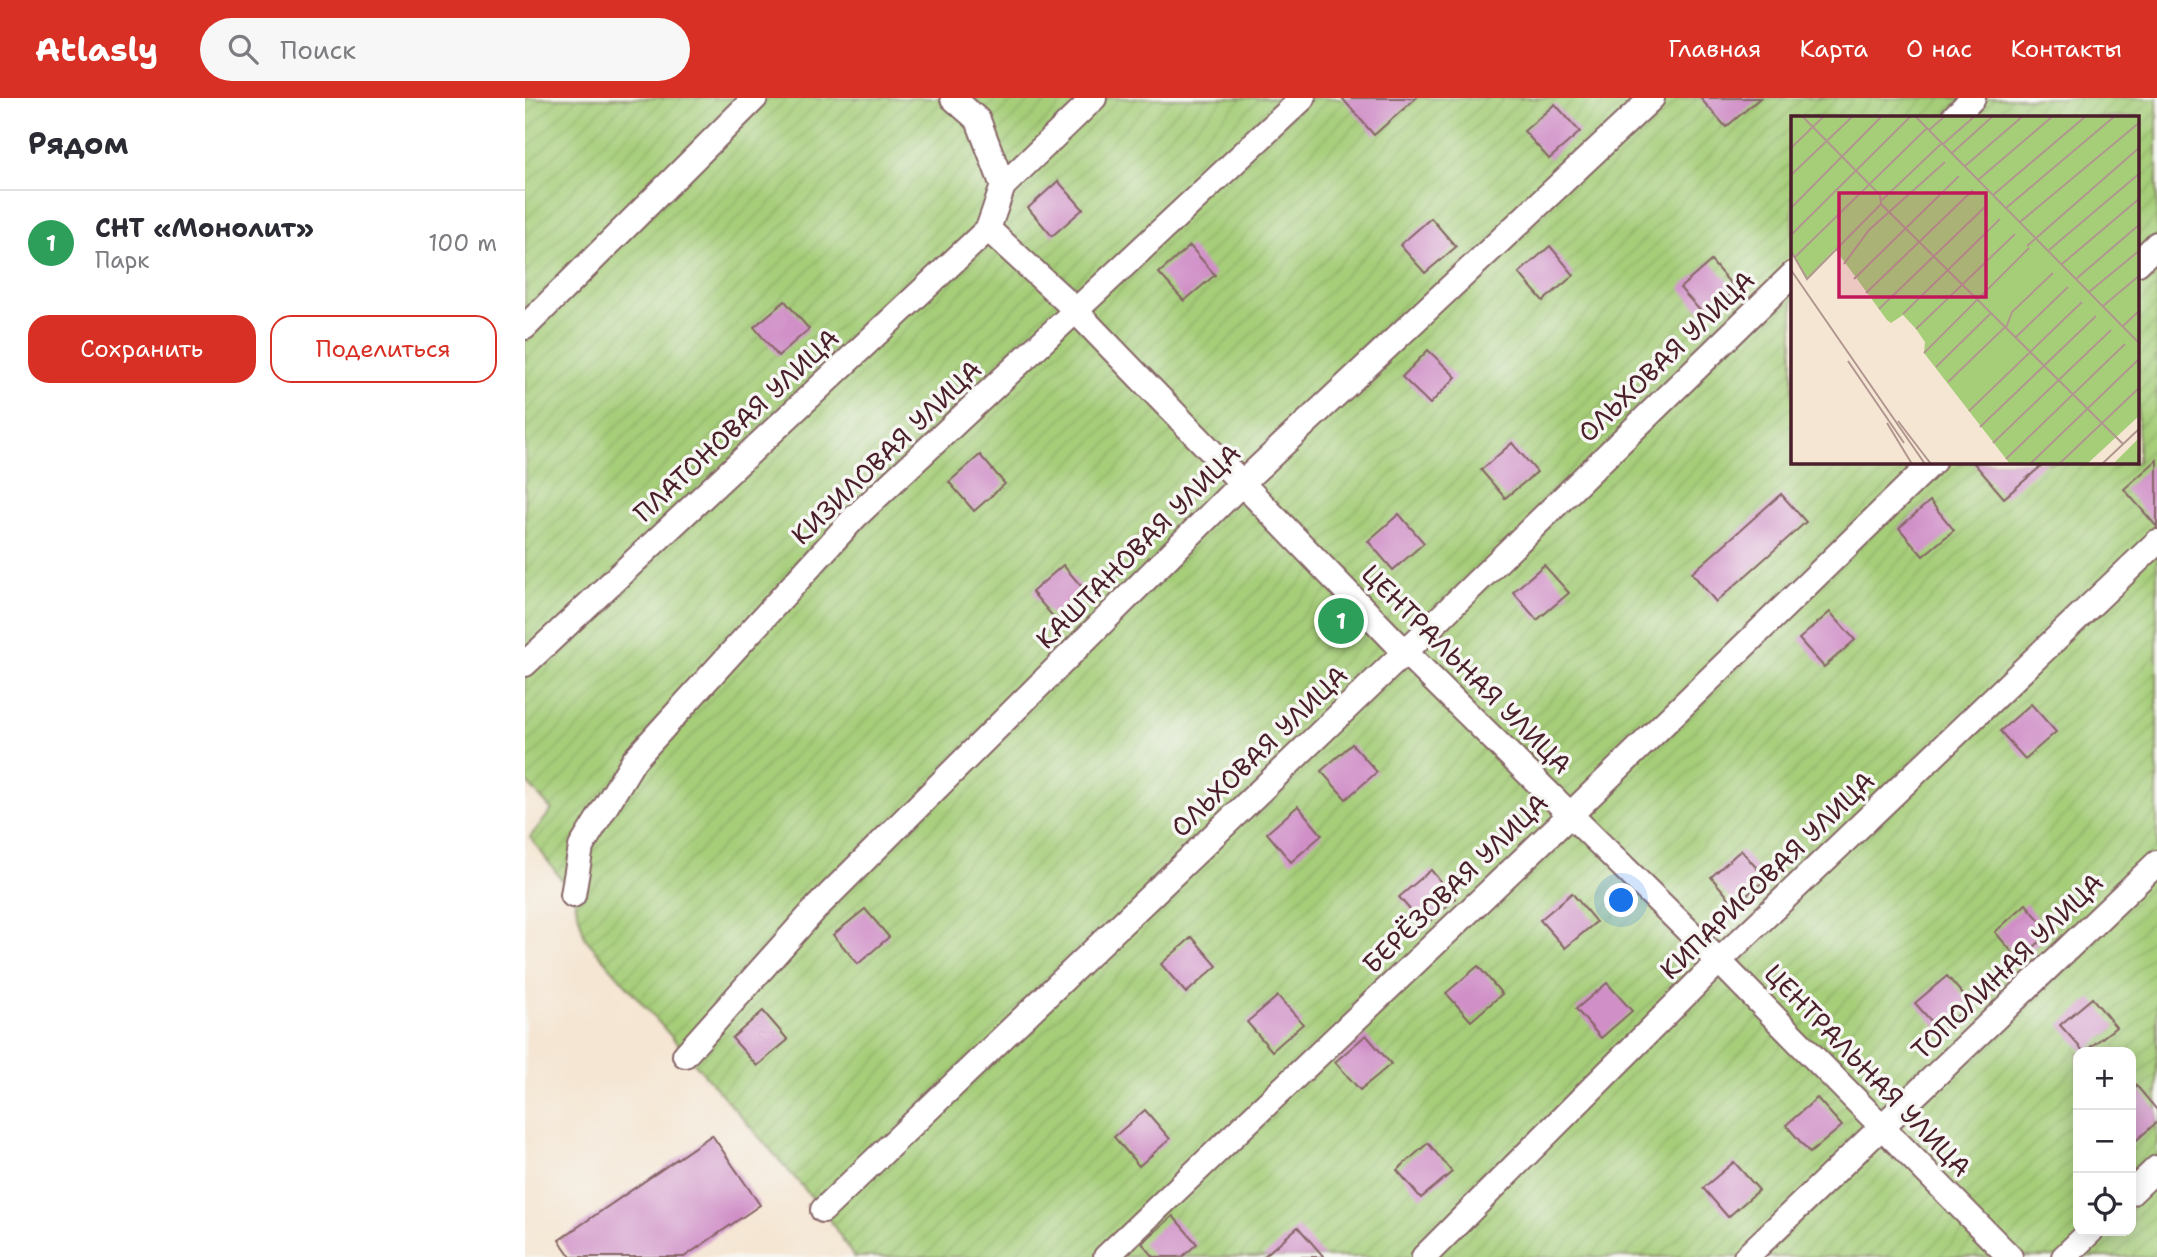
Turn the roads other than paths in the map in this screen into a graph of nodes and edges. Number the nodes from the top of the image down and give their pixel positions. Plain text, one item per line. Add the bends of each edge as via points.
1 (755, 98) edge
2 (953, 98) edge
3 (1094, 98) edge
4 (1303, 98) edge
5 (1652, 98) edge
6 (1973, 98) edge
7 (1955, 116) edge
8 (1003, 186) junction
9 (988, 229) junction
10 (2157, 244) edge
11 (2140, 261) edge
12 (1791, 276) edge
13 (1076, 312) junction
14 (525, 327) edge
15 (1931, 464) edge
16 (1241, 484) junction
17 (2157, 542) edge
18 (1405, 652) junction
19 (525, 664) edge
20 (1571, 814) junction
21 (2157, 863) edge
22 (573, 895) dead end
23 (1719, 961) junction
24 (685, 1055) dead end
25 (1882, 1126) junction
26 (2157, 1168) edge
27 (2136, 1188) edge
28 (823, 1210) dead end
29 (2086, 1236) edge
30 (1105, 1257) edge
31 (1424, 1257) edge
32 (1746, 1257) edge
33 (2010, 1257) edge
34 (2064, 1257) edge

1 - 14 street
2 - 8 street via 978,120
3 - 8 street
4 - 13 street, КИЗИЛОВАЯ УЛИЦА
5 - 16 street, КАШТАНОВАЯ УЛИЦА
6 - 7 street
8 - 9 street
9 - 13 street, ЦЕНТРАЛЬНАЯ УЛИЦА
9 - 19 street, ПЛАТОНОВАЯ УЛИЦА
10 - 11 street
12 - 18 street, ОЛЬХОВАЯ УЛИЦА
13 - 16 street, ЦЕНТРАЛЬНАЯ УЛИЦА
13 - 22 street, КИЗИЛОВАЯ УЛИЦА via 855,517 634,760 581,847
15 - 20 street, БЕРЁЗОВАЯ УЛИЦА
16 - 18 street, ЦЕНТРАЛЬНАЯ УЛИЦА
16 - 24 street, КАШТАНОВАЯ УЛИЦА via 818,906
17 - 23 street, КИПАРИСОВАЯ УЛИЦА
18 - 20 street, ЦЕНТРАЛЬНАЯ УЛИЦА
18 - 28 street, ОЛЬХОВАЯ УЛИЦА
20 - 23 street, ЦЕНТРАЛЬНАЯ УЛИЦА
20 - 30 street, БЕРЁЗОВАЯ УЛИЦА
21 - 25 street, ТОПОЛИНАЯ УЛИЦА
23 - 25 street, ЦЕНТРАЛЬНАЯ УЛИЦА
23 - 31 street, КИПАРИСОВАЯ УЛИЦА
25 - 32 street, ТОПОЛИНАЯ УЛИЦА
25 - 33 street, ЦЕНТРАЛЬНАЯ УЛИЦА
26 - 27 street
29 - 34 street

